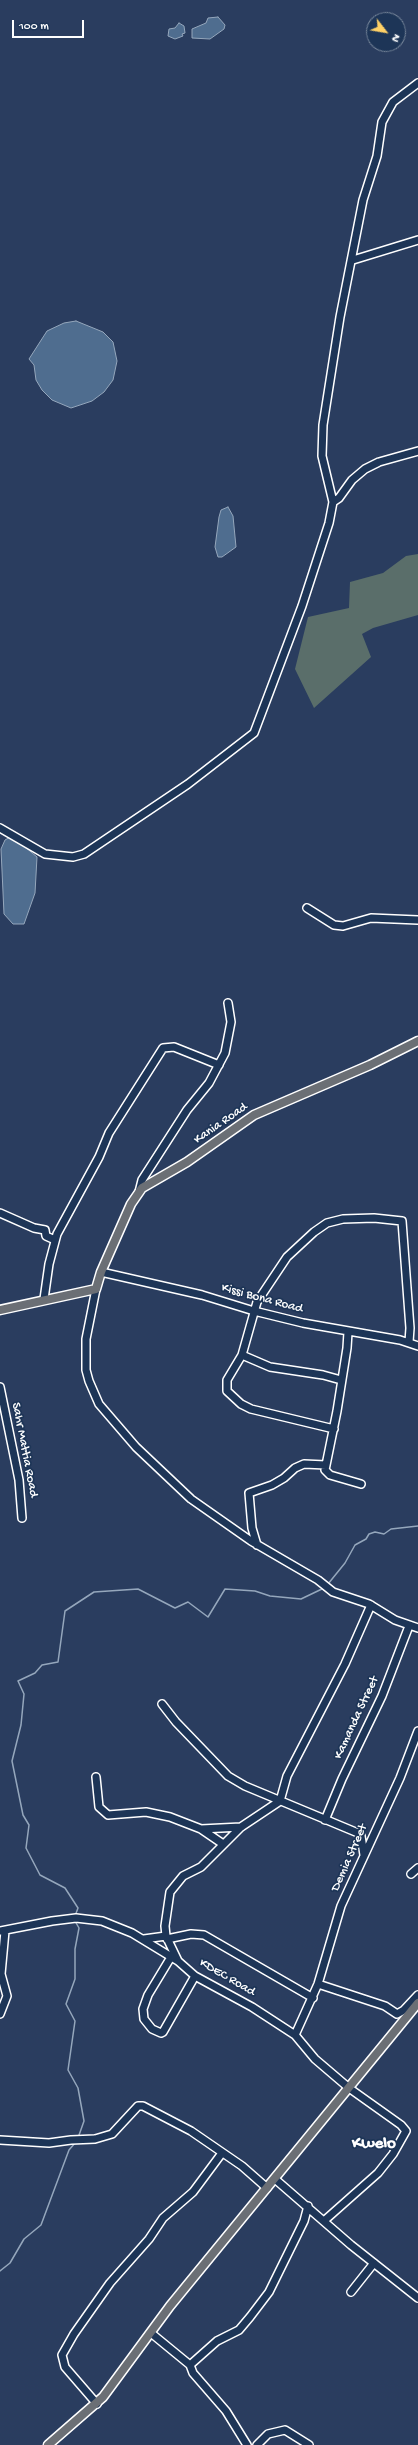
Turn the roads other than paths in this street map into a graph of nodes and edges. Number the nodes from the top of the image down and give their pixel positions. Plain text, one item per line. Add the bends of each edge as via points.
1 (418, 83) edge
2 (418, 240) edge
3 (353, 260) junction
4 (418, 451) edge
5 (332, 502) junction
6 (0, 828) edge
7 (307, 908) dead end
8 (418, 920) edge
9 (228, 1003) dead end
10 (418, 1041) edge
11 (219, 1065) junction
12 (139, 1192) junction
13 (0, 1213) edge
14 (55, 1240) junction
15 (101, 1272) junction
16 (96, 1289) junction
17 (44, 1299) junction
18 (0, 1310) edge
19 (254, 1311) junction
20 (348, 1332) junction
21 (409, 1342) junction
22 (418, 1346) edge
23 (242, 1355) junction
24 (341, 1380) junction
25 (0, 1387) edge
26 (334, 1429) junction
27 (326, 1465) junction
28 (361, 1484) dead end
29 (22, 1518) dead end
30 (257, 1545) junction
31 (371, 1605) junction
32 (409, 1626) junction
33 (418, 1628) edge
34 (162, 1704) dead end
35 (418, 1731) edge
36 (96, 1777) dead end
37 (280, 1801) junction
38 (326, 1820) junction
39 (241, 1827) junction
40 (201, 1829) junction
41 (223, 1844) junction
42 (364, 1855) junction
43 (418, 1868) edge
44 (411, 1874) dead end
45 (2, 1931) edge
46 (166, 1938) junction
47 (144, 1939) junction
48 (171, 1957) junction
49 (178, 1961) junction
50 (195, 1976) junction
51 (318, 1984) junction
52 (418, 1995) edge
53 (313, 1998) junction
54 (418, 2003) edge
55 (0, 2014) edge
56 (295, 2035) junction
57 (349, 2088) junction
58 (0, 2140) edge
59 (222, 2153) junction
60 (275, 2179) junction
61 (267, 2188) junction
62 (308, 2206) junction
63 (325, 2220) junction
64 (374, 2263) junction
65 (351, 2292) dead end
66 (418, 2298) edge
67 (151, 2333) junction
68 (190, 2365) junction
69 (97, 2404) junction
70 (48, 2445) edge
71 (247, 2445) edge
72 (257, 2445) edge
73 (309, 2445) edge

1 - 3 street via 400,94 382,122 377,156 363,200
2 - 3 street
3 - 5 street via 340,317 323,425 322,456
4 - 5 street via 384,460 365,469 352,480 339,498
5 - 6 street via 323,544 254,733 188,784 84,854 73,857 45,854
7 - 8 street via 334,925 343,926 372,918
9 - 11 street via 231,1032
10 - 12 main road, Kania Road via 370,1065 254,1115
11 - 12 street via 142,1180
11 - 14 street via 174,1047 163,1048 109,1133
12 - 15 main road, Kania Road via 131,1204
13 - 14 street via 34,1228 45,1230 46,1236
14 - 17 street via 48,1264
15 - 16 main road, Kania Road
15 - 19 street, Kissi Bona Road via 202,1294
16 - 17 main road
16 - 30 street via 88,1323 86,1355 89,1381 99,1404 136,1447 191,1499
17 - 18 main road
19 - 20 street, Kissi Bona Road
19 - 21 street via 287,1257 321,1227 342,1219 374,1218 402,1221
19 - 23 street via 250,1334
20 - 21 street, Kissi Bona Road
20 - 24 street via 348,1348
21 - 22 street, Kissi Bona Road
23 - 24 street via 270,1367
23 - 26 street via 231,1372 229,1395 251,1408
24 - 26 street
25 - 29 street, Sahr Mattia Road via 19,1480
26 - 27 street
27 - 28 street via 325,1470 330,1475
27 - 30 street via 304,1464 284,1478 249,1492 252,1528
30 - 31 street via 334,1592
31 - 32 street
31 - 37 street via 342,1671 287,1776
32 - 33 street
32 - 38 street, Kamanda Street via 382,1696
34 - 37 street via 228,1776
35 - 42 street, Demia Street via 400,1778
36 - 40 street via 99,1807 108,1815 146,1812 170,1817
37 - 38 street
37 - 39 street
38 - 42 street via 360,1835
39 - 40 street
39 - 41 street
40 - 41 street
41 - 46 street via 201,1867 177,1881 170,1892 165,1926
42 - 51 street, Demia Street via 339,1912
43 - 44 street
45 - 47 street, KDEC Road via 74,1919 102,1921
45 - 55 street via 1,1974 7,1996
46 - 47 street
46 - 49 street
46 - 53 street via 204,1935
47 - 48 street, KDEC Road
48 - 49 street, KDEC Road
48 - 50 street via 148,1995 143,2009 144,2019 152,2029 163,2032
49 - 50 street, KDEC Road
50 - 56 street, KDEC Road via 252,2007
51 - 52 street via 385,2006 397,2014
51 - 53 street, Demia Street
53 - 56 street, Demia Street
54 - 57 main road
56 - 57 street, KDEC Road via 315,2059
57 - 60 main road
57 - 63 street, KDEC Road via 401,2125 406,2132 401,2143 378,2173
58 - 59 street via 49,2143 95,2139 112,2134 138,2106 143,2106 180,2125
59 - 61 street
59 - 69 street via 193,2192 163,2218 149,2239 110,2283 62,2355 65,2367
60 - 61 main road
60 - 62 street
61 - 67 main road via 170,2306
62 - 63 street
62 - 68 street via 304,2221 269,2292 250,2318 239,2330 217,2341
63 - 64 street
64 - 65 street
64 - 66 street
67 - 68 street
67 - 69 main road
68 - 71 street via 193,2373 226,2411
69 - 70 main road
72 - 73 street via 268,2434 285,2430

